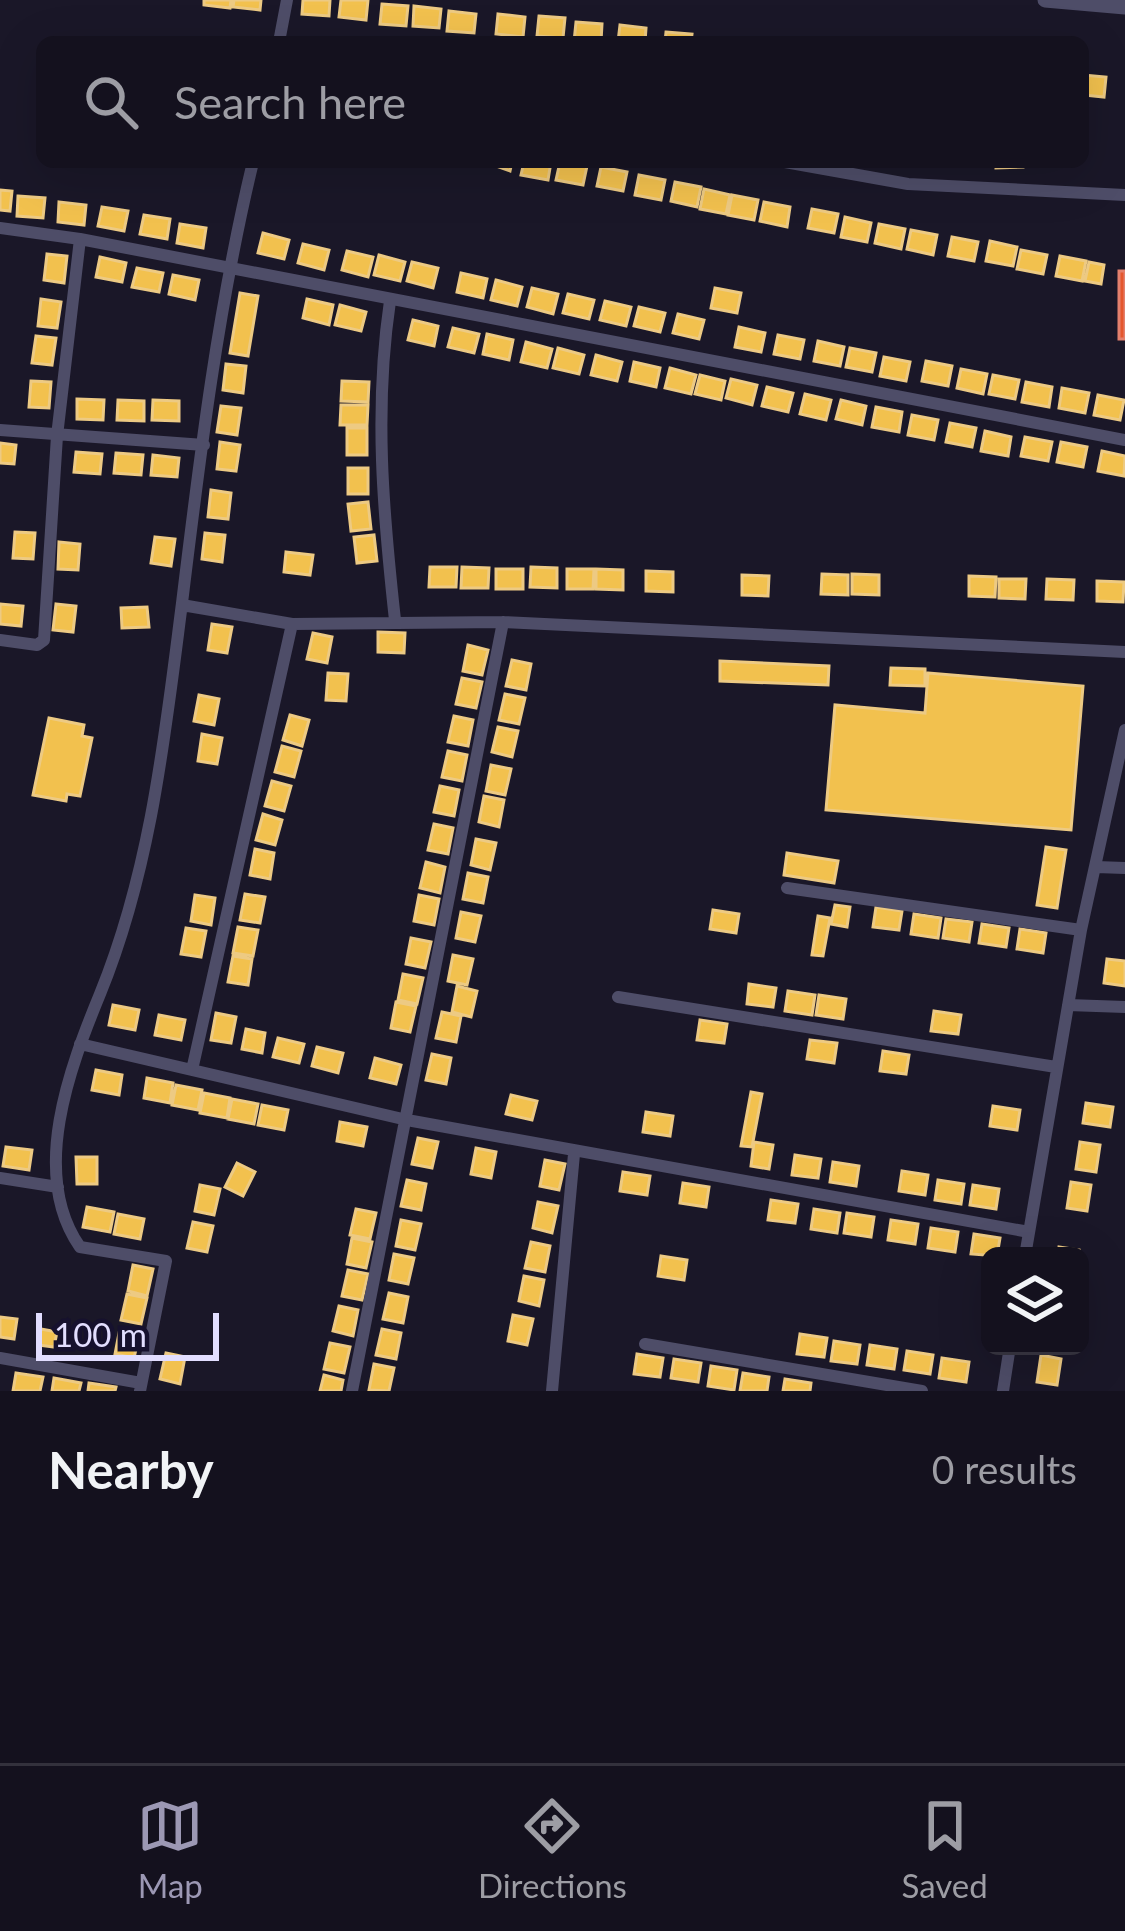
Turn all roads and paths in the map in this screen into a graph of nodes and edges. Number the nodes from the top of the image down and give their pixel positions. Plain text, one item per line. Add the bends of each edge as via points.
1 (286, 0) edge
2 (1046, 0) edge
3 (1125, 7) edge
4 (280, 36) edge
5 (252, 168) edge
6 (819, 168) edge
7 (1125, 195) edge
8 (0, 228) edge
9 (80, 238) junction
10 (227, 267) junction
11 (390, 301) junction
12 (0, 430) edge
13 (57, 436) junction
14 (1125, 440) edge
15 (204, 445) junction
16 (182, 605) junction
17 (395, 620) junction
18 (503, 622) junction
19 (292, 624) junction
20 (0, 640) edge
21 (1125, 652) edge
22 (1125, 730) edge
23 (1096, 867) junction
24 (1125, 868) edge
25 (788, 888) dead end
26 (1081, 930) junction
27 (618, 997) dead end
28 (1068, 1005) junction
29 (1125, 1007) edge
30 (80, 1044) junction
31 (1057, 1067) junction
32 (192, 1070) junction
33 (406, 1120) junction
34 (574, 1154) junction
35 (0, 1178) edge
36 (58, 1186) junction
37 (1029, 1232) junction
38 (1026, 1247) edge
39 (645, 1344) dead end
40 (1009, 1355) edge
41 (0, 1358) edge
42 (140, 1387) edge
43 (352, 1391) edge
44 (552, 1391) edge
45 (922, 1391) edge
46 (1003, 1391) edge

1 - 4 street
2 - 3 street
5 - 10 street
6 - 7 street via 908,184
8 - 9 street
9 - 10 street
9 - 13 street
10 - 11 street
10 - 15 street
11 - 14 street
11 - 17 street via 378,403
12 - 13 street
13 - 15 street
13 - 20 street via 44,640
15 - 16 street
16 - 19 street
16 - 30 street via 169,737 120,946
17 - 18 street
17 - 19 street
18 - 21 street
18 - 33 street
19 - 32 street
22 - 23 street
23 - 24 street
23 - 26 street
25 - 26 street
26 - 28 street
27 - 31 street
28 - 29 street
28 - 31 street
30 - 32 street
30 - 36 street via 63,1091
31 - 37 street
32 - 33 street
33 - 34 street
33 - 43 street
34 - 37 street
34 - 44 street
35 - 36 street
36 - 42 street via 80,1246 166,1261
37 - 38 street
39 - 45 street
40 - 46 street
41 - 42 street

